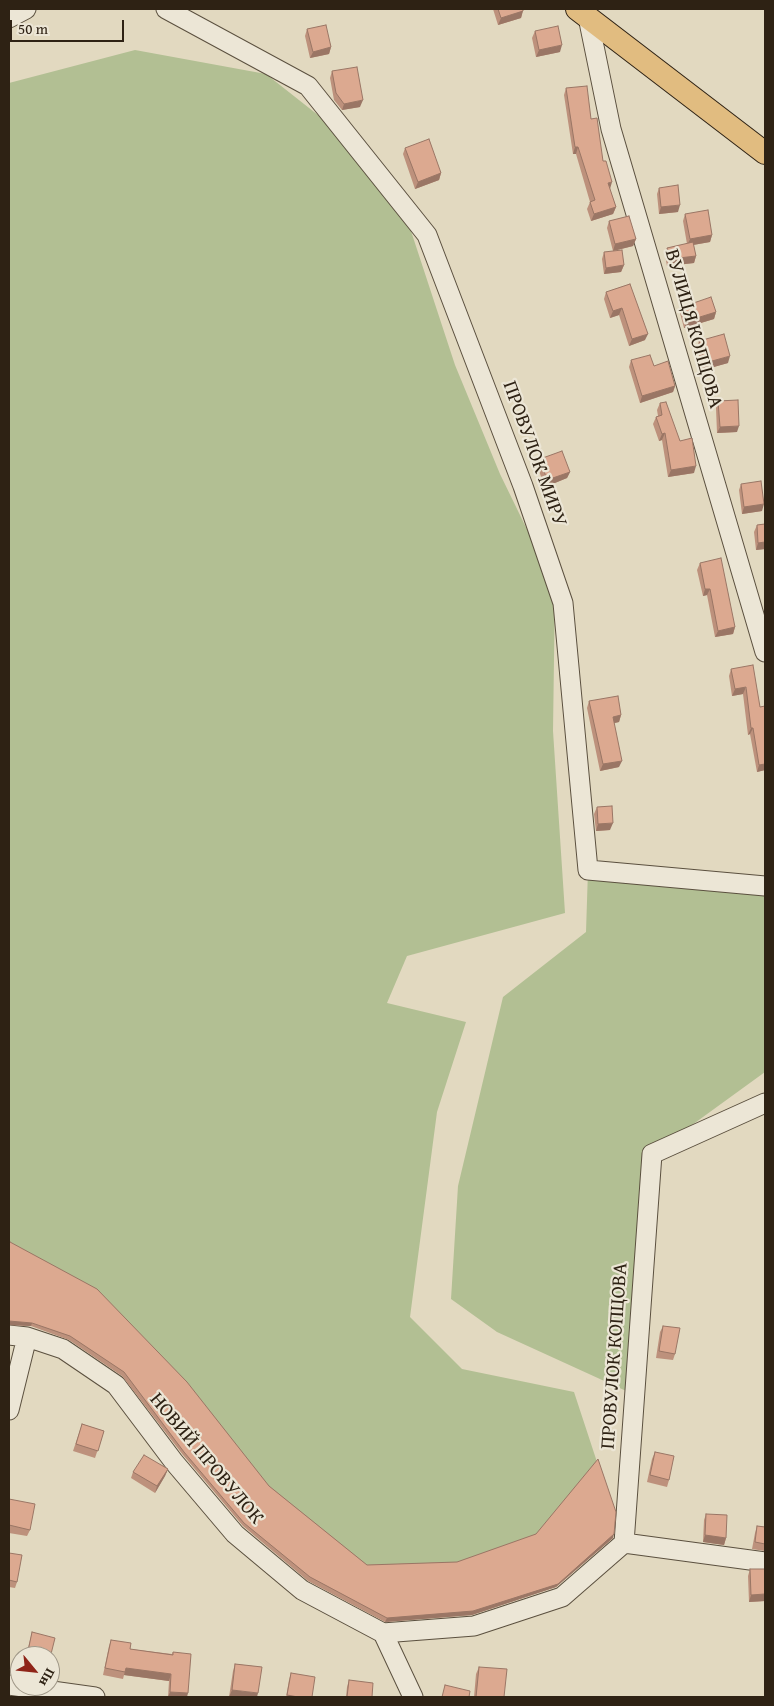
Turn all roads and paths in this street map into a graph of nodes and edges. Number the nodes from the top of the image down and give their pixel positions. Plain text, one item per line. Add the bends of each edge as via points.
1 (26, 9) edge
2 (166, 9) edge
3 (582, 13) edge
4 (9, 18) edge
5 (765, 153) edge
6 (765, 652) edge
7 (765, 886) edge
8 (765, 1103) edge
9 (18, 1336) edge
10 (9, 1410) edge
11 (624, 1543) junction
12 (765, 1562) edge
13 (382, 1634) junction
14 (9, 1685) edge
15 (95, 1697) edge
16 (412, 1697) edge

1 - 4 street
2 - 7 street, ПРОВУЛОК МИРУ via 308,86 428,235 524,486 563,603 588,870
3 - 5 main road
3 - 6 street, ВУЛИЦЯ КОПЦОВА via 610,129
8 - 11 street, ПРОВУЛОК КОПЦОВА via 652,1154
9 - 10 street
9 - 13 street, НОВИЙ ПРОВУЛОК via 63,1349 116,1384 174,1462 235,1534 302,1590
11 - 12 street
11 - 13 street via 562,1597 474,1626
13 - 16 street
14 - 15 street

